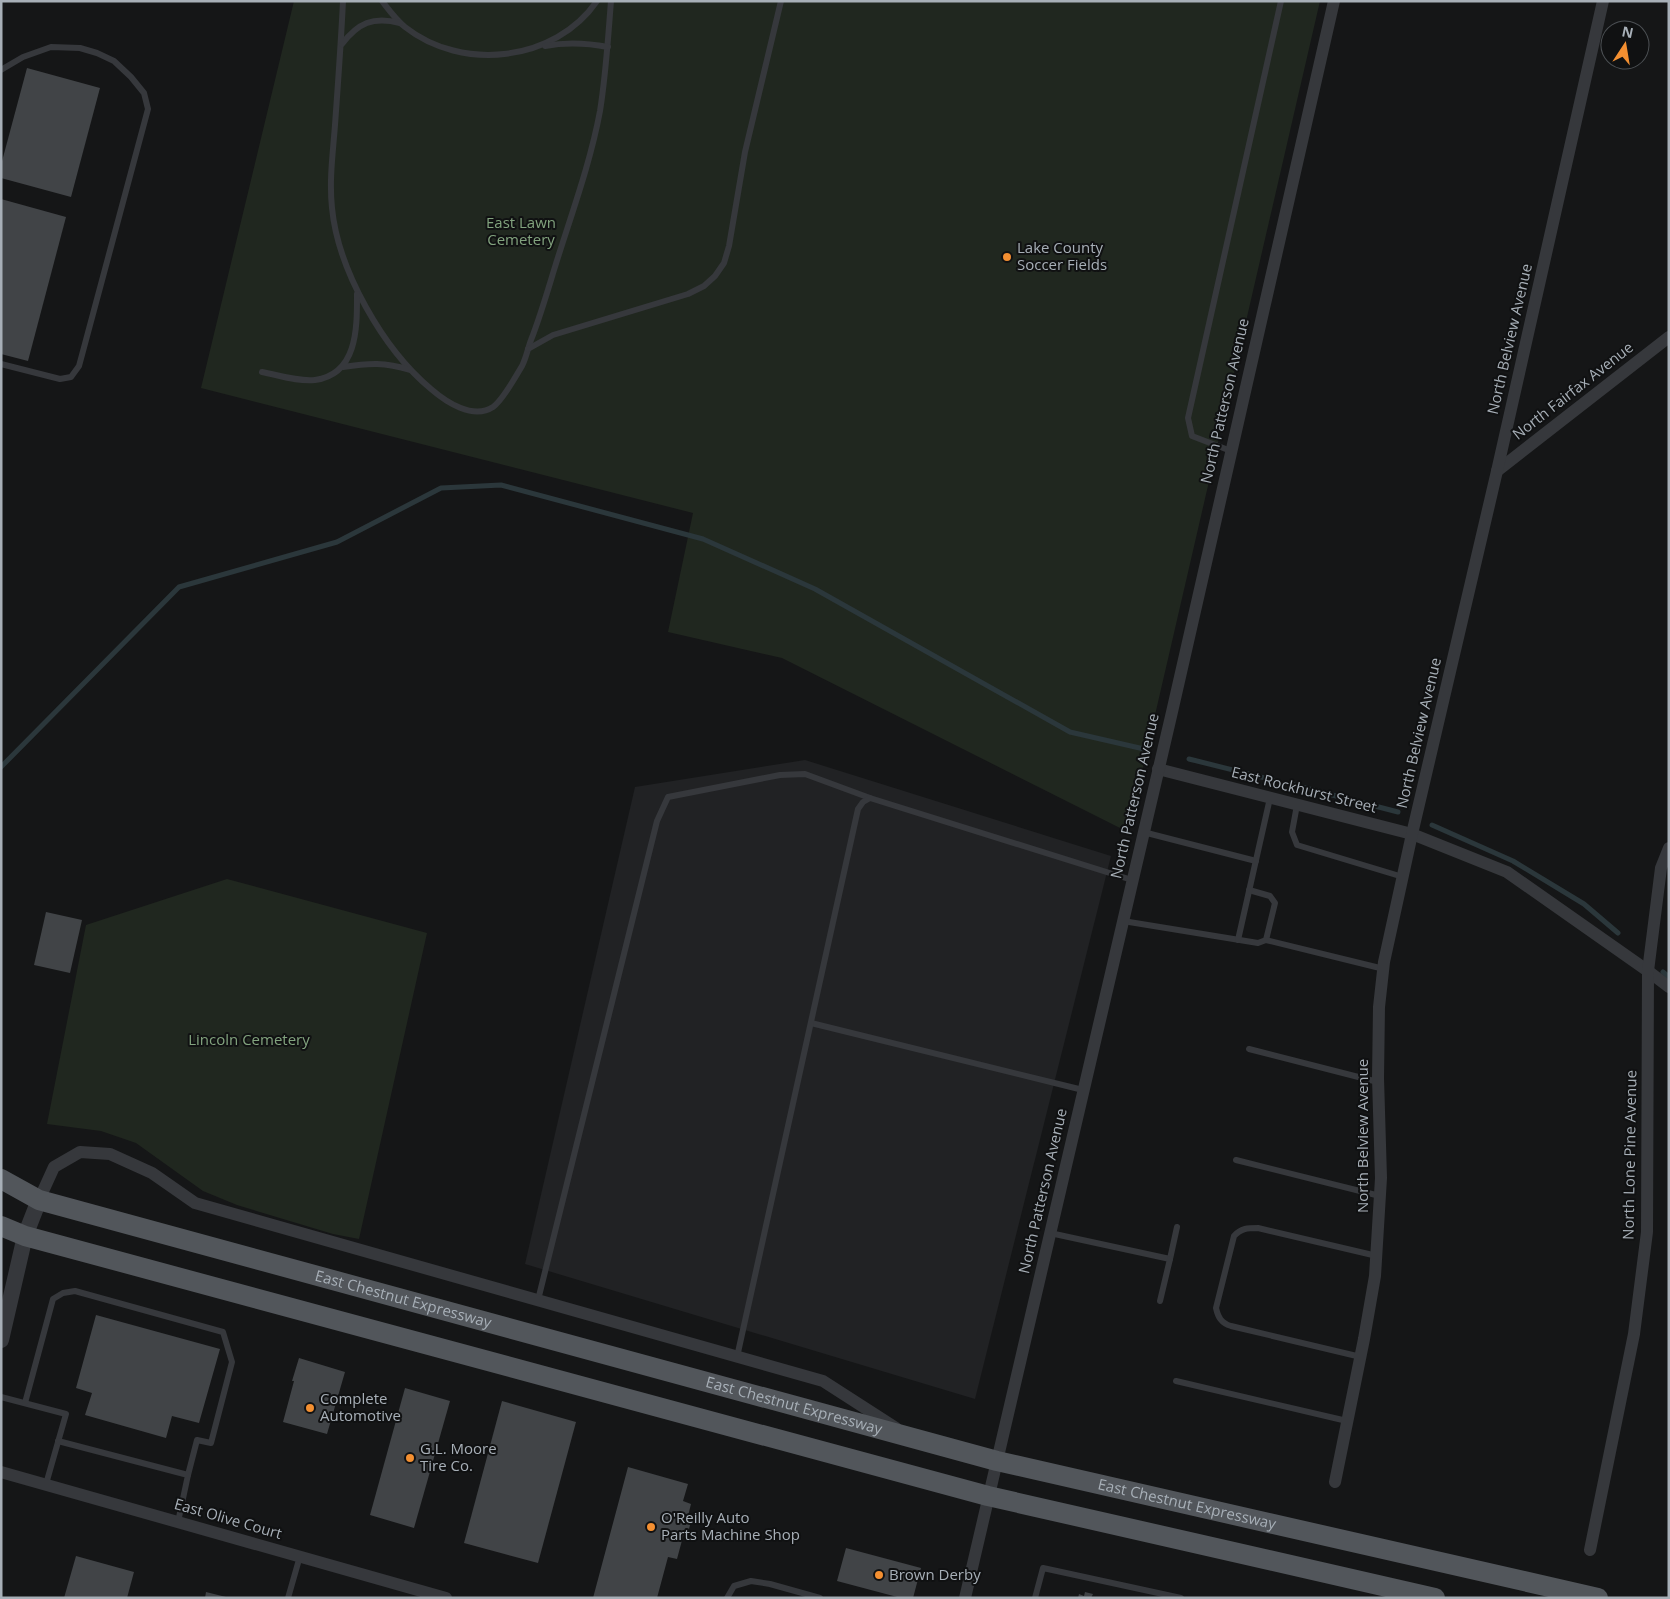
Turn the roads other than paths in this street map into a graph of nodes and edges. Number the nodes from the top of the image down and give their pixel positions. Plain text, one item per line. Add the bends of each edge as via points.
1 (343, 1) edge
2 (382, 1) edge
3 (597, 1) edge
4 (611, 1) edge
5 (781, 1) edge
6 (1282, 1) edge
7 (1334, 1) edge
8 (1603, 1) edge
9 (402, 23) junction
10 (341, 45) junction
11 (608, 47) junction
12 (534, 49) junction
13 (1, 70) edge
14 (357, 292) junction
15 (1669, 337) edge
16 (528, 349) junction
17 (1, 364) edge
18 (343, 367) junction
19 (410, 370) junction
20 (262, 372) dead end
21 (1231, 451) junction
22 (1497, 471) junction
23 (1158, 769) junction
24 (870, 798) junction
25 (1270, 798) junction
26 (1297, 805) junction
27 (1143, 832) junction
28 (1412, 834) junction
29 (1669, 848) edge
30 (1256, 861) junction
31 (1403, 877) junction
32 (1132, 880) junction
33 (1249, 890) junction
34 (1123, 921) junction
35 (1238, 940) junction
36 (1266, 940) junction
37 (1384, 969) junction
38 (1648, 971) junction
39 (1669, 988) edge
40 (811, 1023) junction
41 (1249, 1049) dead end
42 (1378, 1082) junction
43 (1083, 1090) junction
44 (1236, 1160) dead end
45 (1, 1179) edge
46 (1380, 1196) junction
47 (39, 1200) junction
48 (1, 1226) edge
49 (1177, 1227) dead end
50 (1050, 1233) junction
51 (25, 1236) junction
52 (1376, 1256) junction
53 (1170, 1259) junction
54 (538, 1300) junction
55 (1160, 1301) dead end
56 (1, 1340) edge
57 (737, 1357) junction
58 (1361, 1357) junction
59 (1176, 1381) dead end
60 (1, 1397) edge
61 (24, 1403) junction
62 (1347, 1422) junction
63 (909, 1436) junction
64 (58, 1440) junction
65 (998, 1461) junction
66 (1, 1472) edge
67 (188, 1475) junction
68 (1335, 1482) dead end
69 (46, 1484) junction
70 (988, 1496) junction
71 (178, 1522) junction
72 (1590, 1550) dead end
73 (300, 1556) junction
74 (288, 1598) edge
75 (446, 1598) edge
76 (727, 1598) edge
77 (820, 1598) edge
78 (965, 1598) edge
79 (1034, 1598) edge
80 (1181, 1598) edge
81 (1434, 1598) edge
82 (1598, 1598) edge

1 - 10 lane
2 - 9 lane
3 - 12 lane via 573,28
4 - 11 lane
5 - 16 lane via 745,152 729,246 724,263 715,276 688,294 553,335
6 - 21 lane via 1188,418 1192,436
7 - 21 street, North Patterson Avenue
8 - 22 street, North Belview Avenue
9 - 10 lane via 390,20 364,23 352,31
9 - 12 lane via 422,37 461,52 484,55
10 - 14 lane via 331,178 332,209 340,246
11 - 12 lane via 559,44
11 - 16 lane via 599,114 584,174
13 - 17 lane via 23,57 51,47 97,52 114,61 131,77 144,93 148,109 80,366 71,377 60,379
14 - 18 lane via 355,335 351,354
14 - 19 lane via 383,337
15 - 22 street, North Fairfax Avenue
16 - 19 lane via 505,393 493,407 482,411 461,409 444,400
18 - 19 lane via 391,364
18 - 20 lane via 329,377 314,380
21 - 23 street, North Patterson Avenue
22 - 28 street, North Belview Avenue
23 - 25 street, East Rockhurst Street
23 - 27 street, North Patterson Avenue
24 - 32 lane
24 - 40 lane via 858,809
24 - 54 lane via 805,774 780,775 668,797 657,821
25 - 26 street, East Rockhurst Street
25 - 30 lane
26 - 28 street, East Rockhurst Street
26 - 31 lane via 1292,832 1296,845
27 - 30 lane
27 - 32 street, North Patterson Avenue
28 - 31 street, North Belview Avenue
28 - 38 street, East Rockhurst Street via 1506,872
29 - 38 street, North Lone Pine Avenue via 1661,868
30 - 33 lane
31 - 37 street, North Belview Avenue
32 - 34 street, North Patterson Avenue
33 - 35 lane
33 - 36 lane via 1270,896 1275,903
34 - 35 lane
34 - 43 street, North Patterson Avenue
35 - 36 lane via 1258,943
36 - 37 lane
37 - 42 street, North Belview Avenue via 1379,1007
38 - 39 street, East Rockhurst Street
38 - 72 street, North Lone Pine Avenue via 1647,1232 1634,1334
40 - 43 lane
40 - 57 lane
41 - 42 lane
42 - 46 street, North Belview Avenue
43 - 50 street, North Patterson Avenue
44 - 46 lane
45 - 47 main road, East Chestnut Expressway
46 - 52 street, North Belview Avenue
47 - 51 street
47 - 54 street via 54,1167 80,1152 110,1154 152,1173 194,1203
47 - 63 main road, East Chestnut Expressway
48 - 51 main road
49 - 53 lane
50 - 53 lane
50 - 65 street, North Patterson Avenue
51 - 56 street
51 - 70 main road
52 - 58 street, North Belview Avenue
52 - 58 lane via 1258,1228 1239,1230 1234,1236 1216,1308 1218,1317 1225,1324
53 - 55 lane
54 - 57 street
57 - 63 street via 823,1381
58 - 62 street, North Belview Avenue
59 - 62 lane
60 - 61 lane
61 - 64 lane via 66,1414
61 - 67 lane via 53,1298 63,1293 75,1291 223,1332 232,1362 211,1443 197,1440
62 - 68 street, North Belview Avenue
63 - 65 main road, East Chestnut Expressway
64 - 67 lane
64 - 69 lane
65 - 70 street, North Patterson Avenue
65 - 82 main road, East Chestnut Expressway
66 - 69 street, East Olive Court
67 - 71 lane
69 - 71 street, East Olive Court
70 - 78 street, North Patterson Avenue
70 - 81 main road
71 - 73 street, East Olive Court
73 - 74 lane
73 - 75 street, East Olive Court
76 - 77 lane via 734,1586 751,1581
79 - 80 lane via 1043,1568

